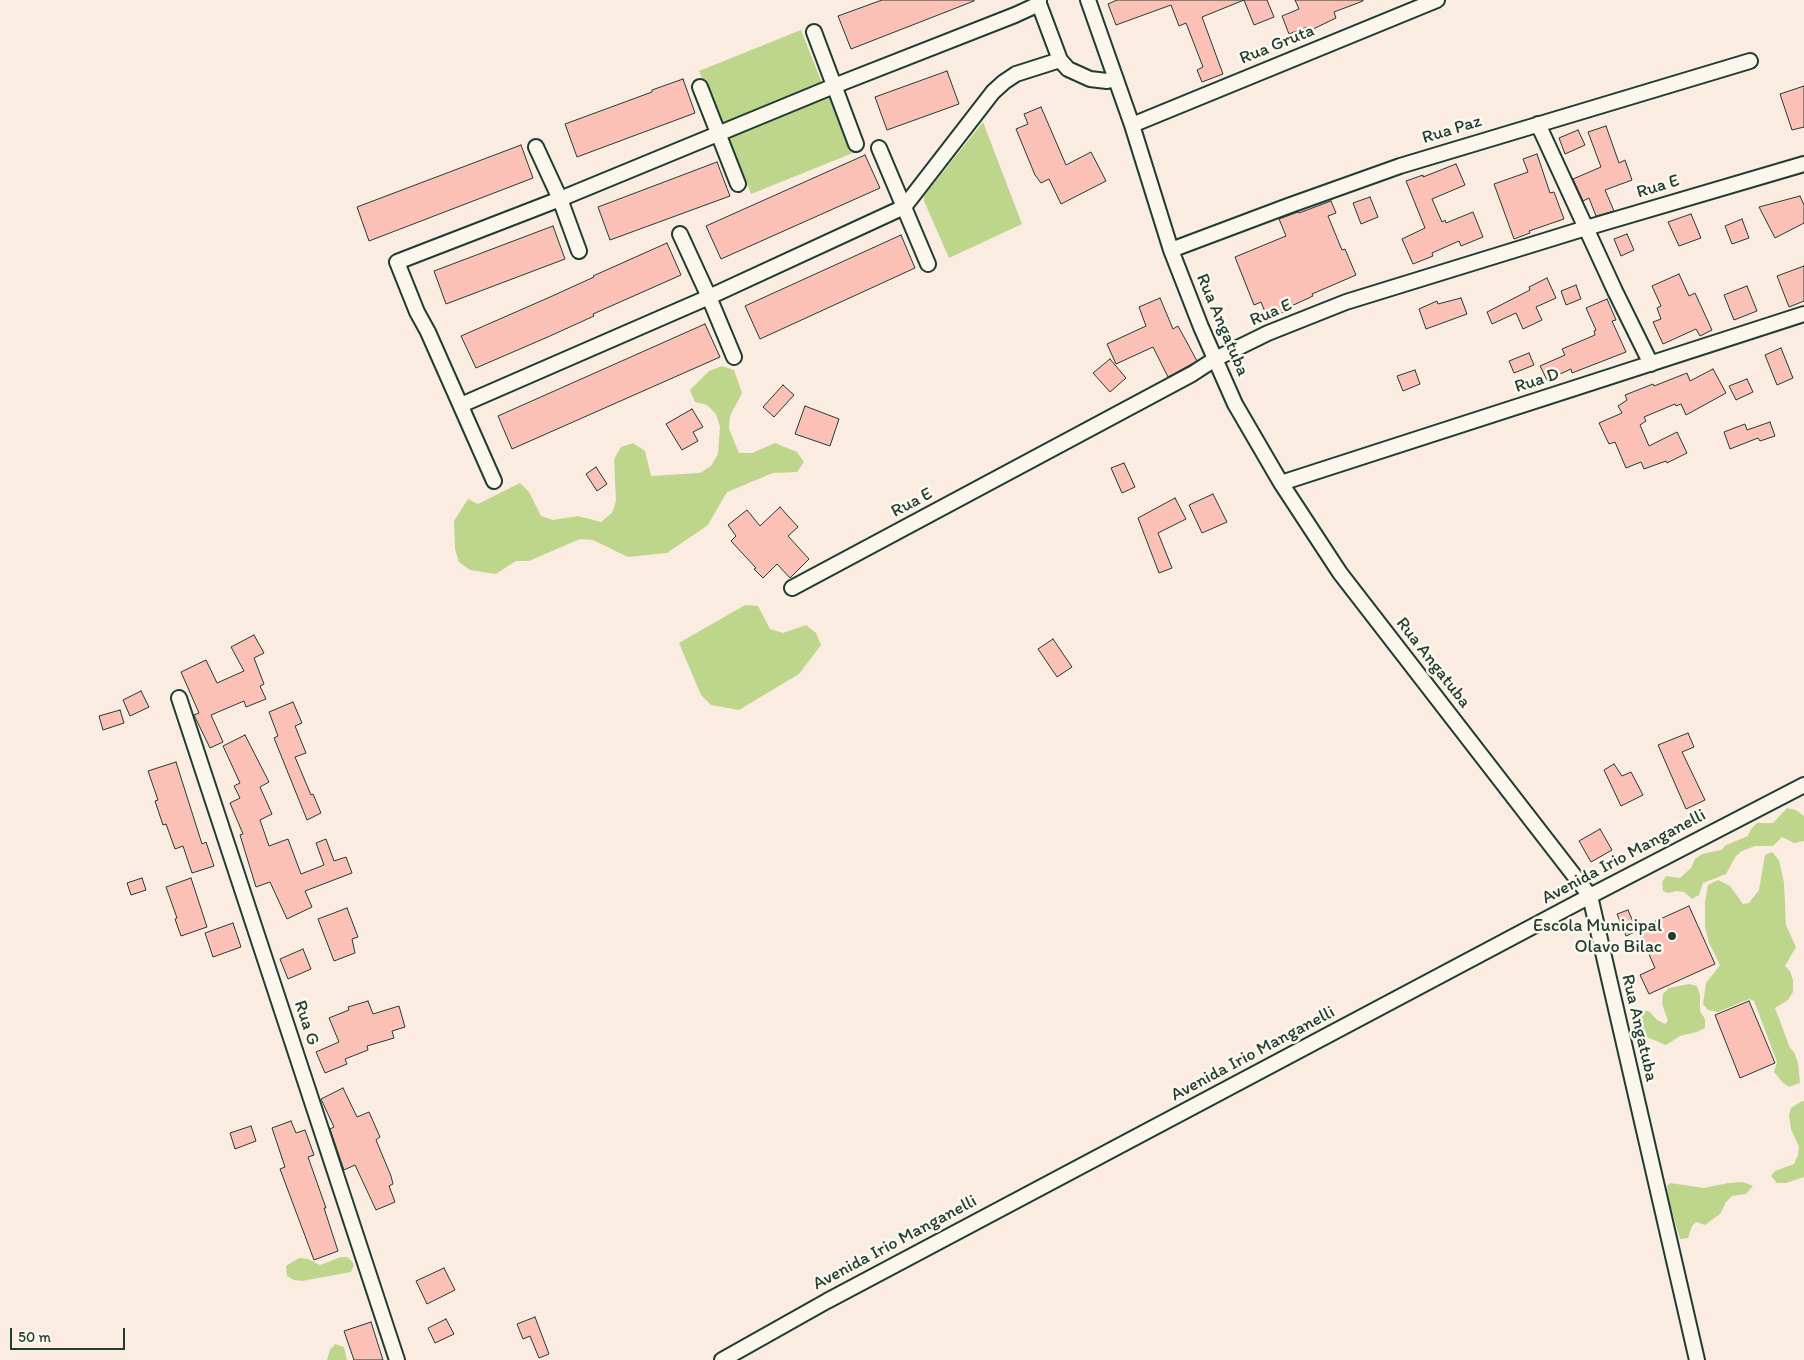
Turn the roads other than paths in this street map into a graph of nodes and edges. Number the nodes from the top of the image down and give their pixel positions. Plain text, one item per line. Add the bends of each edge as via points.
1 (1088, 0) edge
2 (1437, 0) edge
3 (1038, 2) edge
4 (814, 32) dead end
5 (1060, 60) junction
6 (1750, 61) dead end
7 (1116, 79) junction
8 (834, 86) junction
9 (700, 87) dead end
10 (1538, 124) junction
11 (1132, 125) junction
12 (720, 134) junction
13 (856, 144) dead end
14 (536, 147) dead end
15 (879, 148) dead end
16 (1804, 164) edge
17 (738, 184) dead end
18 (560, 199) junction
19 (904, 207) junction
20 (1586, 228) junction
21 (680, 234) dead end
22 (1171, 250) junction
23 (579, 251) dead end
24 (928, 264) dead end
25 (709, 297) junction
26 (1804, 314) edge
27 (734, 357) dead end
28 (1214, 359) junction
29 (1651, 364) junction
30 (461, 406) junction
31 (494, 481) dead end
32 (1281, 483) junction
33 (792, 588) dead end
34 (179, 698) dead end
35 (1804, 785) edge
36 (1590, 896) junction
37 (397, 1360) edge
38 (722, 1360) edge
39 (1698, 1360) edge

1 - 7 street, Rua Angatuba
2 - 11 street, Rua Gruta
3 - 5 street
3 - 8 street via 1015,15
4 - 8 street
5 - 7 street via 1080,76
5 - 19 street via 1016,74 992,92
6 - 10 street, Rua Paz
7 - 11 street, Rua Angatuba
8 - 12 street
8 - 13 street
9 - 12 street
10 - 20 street
10 - 22 street, Rua Paz via 1400,166
11 - 22 street, Rua Angatuba
12 - 17 street
12 - 18 street
14 - 18 street
15 - 19 street
16 - 20 street, Rua E
18 - 23 street
18 - 30 street via 397,262 416,312
19 - 24 street
19 - 25 street
20 - 28 street, Rua E via 1346,302
20 - 29 street
21 - 25 street
22 - 28 street, Rua Angatuba
25 - 27 street
25 - 30 street
26 - 29 street, Rua D
28 - 32 street, Rua Angatuba
28 - 33 street, Rua E via 1183,379
29 - 32 street, Rua D
30 - 31 street
32 - 36 street, Rua Angatuba via 1340,573
34 - 37 street, Rua G
35 - 36 street, Avenida Irio Manganelli
36 - 38 street, Avenida Irio Manganelli
36 - 39 street, Rua Angatuba

